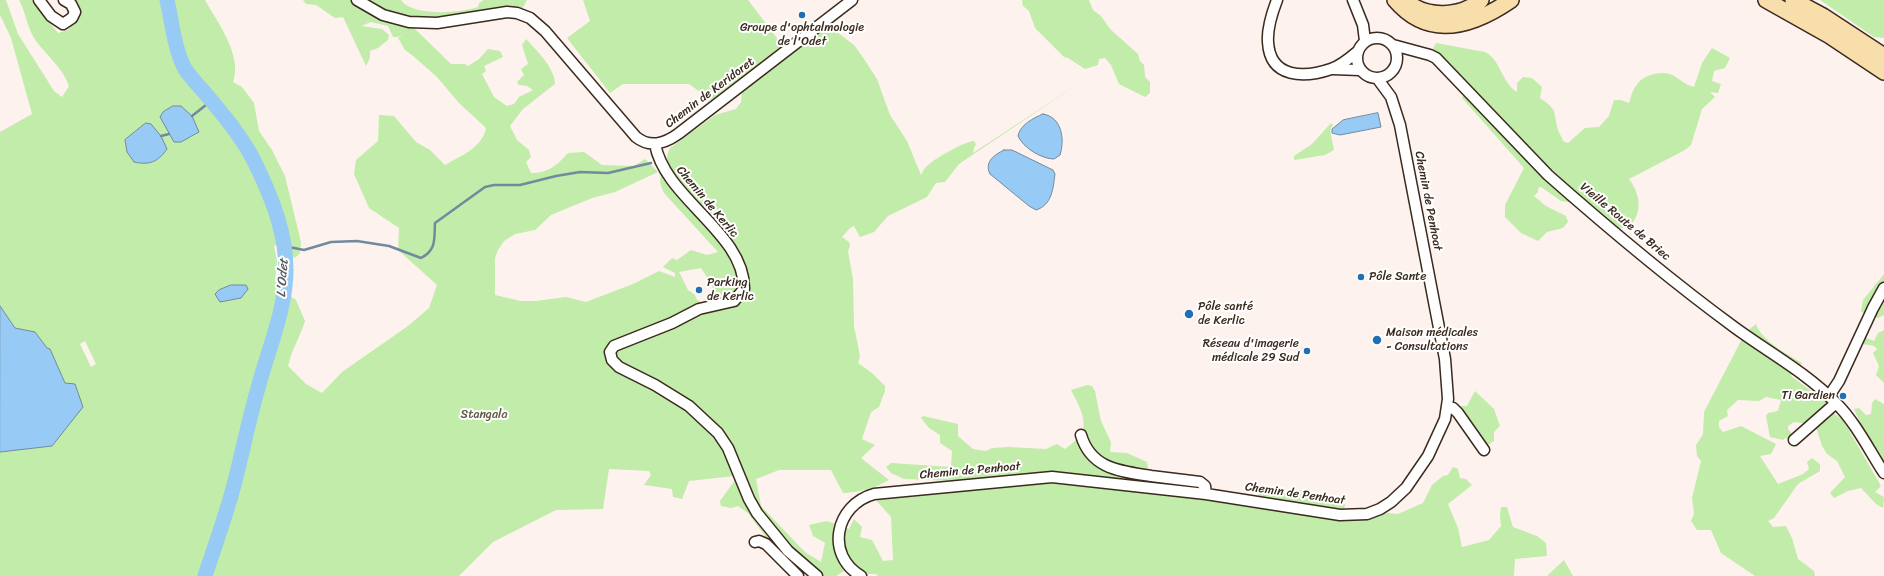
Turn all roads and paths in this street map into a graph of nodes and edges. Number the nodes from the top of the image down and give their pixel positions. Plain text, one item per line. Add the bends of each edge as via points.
1 (39, 0) edge
2 (64, 0) edge
3 (357, 0) edge
4 (852, 0) edge
5 (1277, 0) edge
6 (1353, 0) edge
7 (1394, 0) edge
8 (1405, 0) edge
9 (1481, 0) edge
10 (1511, 0) edge
11 (1766, 0) edge
12 (1797, 2) edge
13 (1363, 25) junction
14 (1380, 38) junction
15 (1365, 41) junction
16 (1393, 45) junction
17 (1357, 52) junction
18 (1420, 54) junction
19 (1884, 56) edge
20 (1333, 69) junction
21 (1394, 69) junction
22 (1360, 70) junction
23 (1884, 72) edge
24 (1377, 78) junction
25 (1391, 97) junction
26 (655, 144) junction
27 (1884, 288) edge
28 (1832, 400) junction
29 (1448, 408) junction
30 (1081, 435) dead end
31 (1794, 440) dead end
32 (1484, 450) dead end
33 (1884, 473) edge
34 (1206, 494) junction
35 (755, 542) dead end
36 (849, 573) edge
37 (798, 576) edge
38 (817, 576) edge
39 (861, 576) edge

1 - 2 street via 51,16 63,24 72,18 75,12 72,4
3 - 26 street via 383,15 409,22 437,23 511,12 523,14 535,21 636,137
4 - 26 street, Chemin de Keridoret via 678,134 667,142
5 - 20 street via 1268,30 1270,54 1276,63 1296,75
6 - 13 street
7 - 10 highway via 1415,18 1440,26 1458,25 1478,19
8 - 9 highway via 1421,10 1447,14 1469,8
11 - 23 highway via 1830,36
12 - 19 highway
13 - 14 street
13 - 15 street
14 - 15 street
14 - 16 street
15 - 17 street
16 - 18 street, Vieille Route de Briec
16 - 21 street via 1397,55
17 - 20 street
17 - 22 street
18 - 21 street via 1408,58
18 - 28 street, Vieille Route de Briec via 1436,58 1548,175 1631,246
20 - 22 street
21 - 24 street via 1388,75
21 - 25 street, Chemin de Penhoat
22 - 24 street via 1365,75
24 - 25 street, Chemin de Penhoat
25 - 29 street, Chemin de Penhoat via 1400,125 1441,338
26 - 38 street, Chemin de Kerlic via 666,174 718,232 732,252 742,273 744,289 734,301 699,309 672,323 614,346 610,352 612,360 619,367 689,406 715,430 728,448 757,513 788,551
27 - 28 street
28 - 31 street
28 - 33 street, Vieille Route de Briec via 1855,427
29 - 32 street via 1458,413
29 - 34 street, Chemin de Penhoat via 1435,441 1418,472 1391,502 1373,512 1340,515
30 - 34 street via 1088,452 1104,465 1126,472 1200,482 1206,486
34 - 36 street, Chemin de Penhoat via 1052,477 874,494 861,498 850,507 842,523 840,547
35 - 37 street via 766,544
36 - 39 street, Chemin de Penhoat

